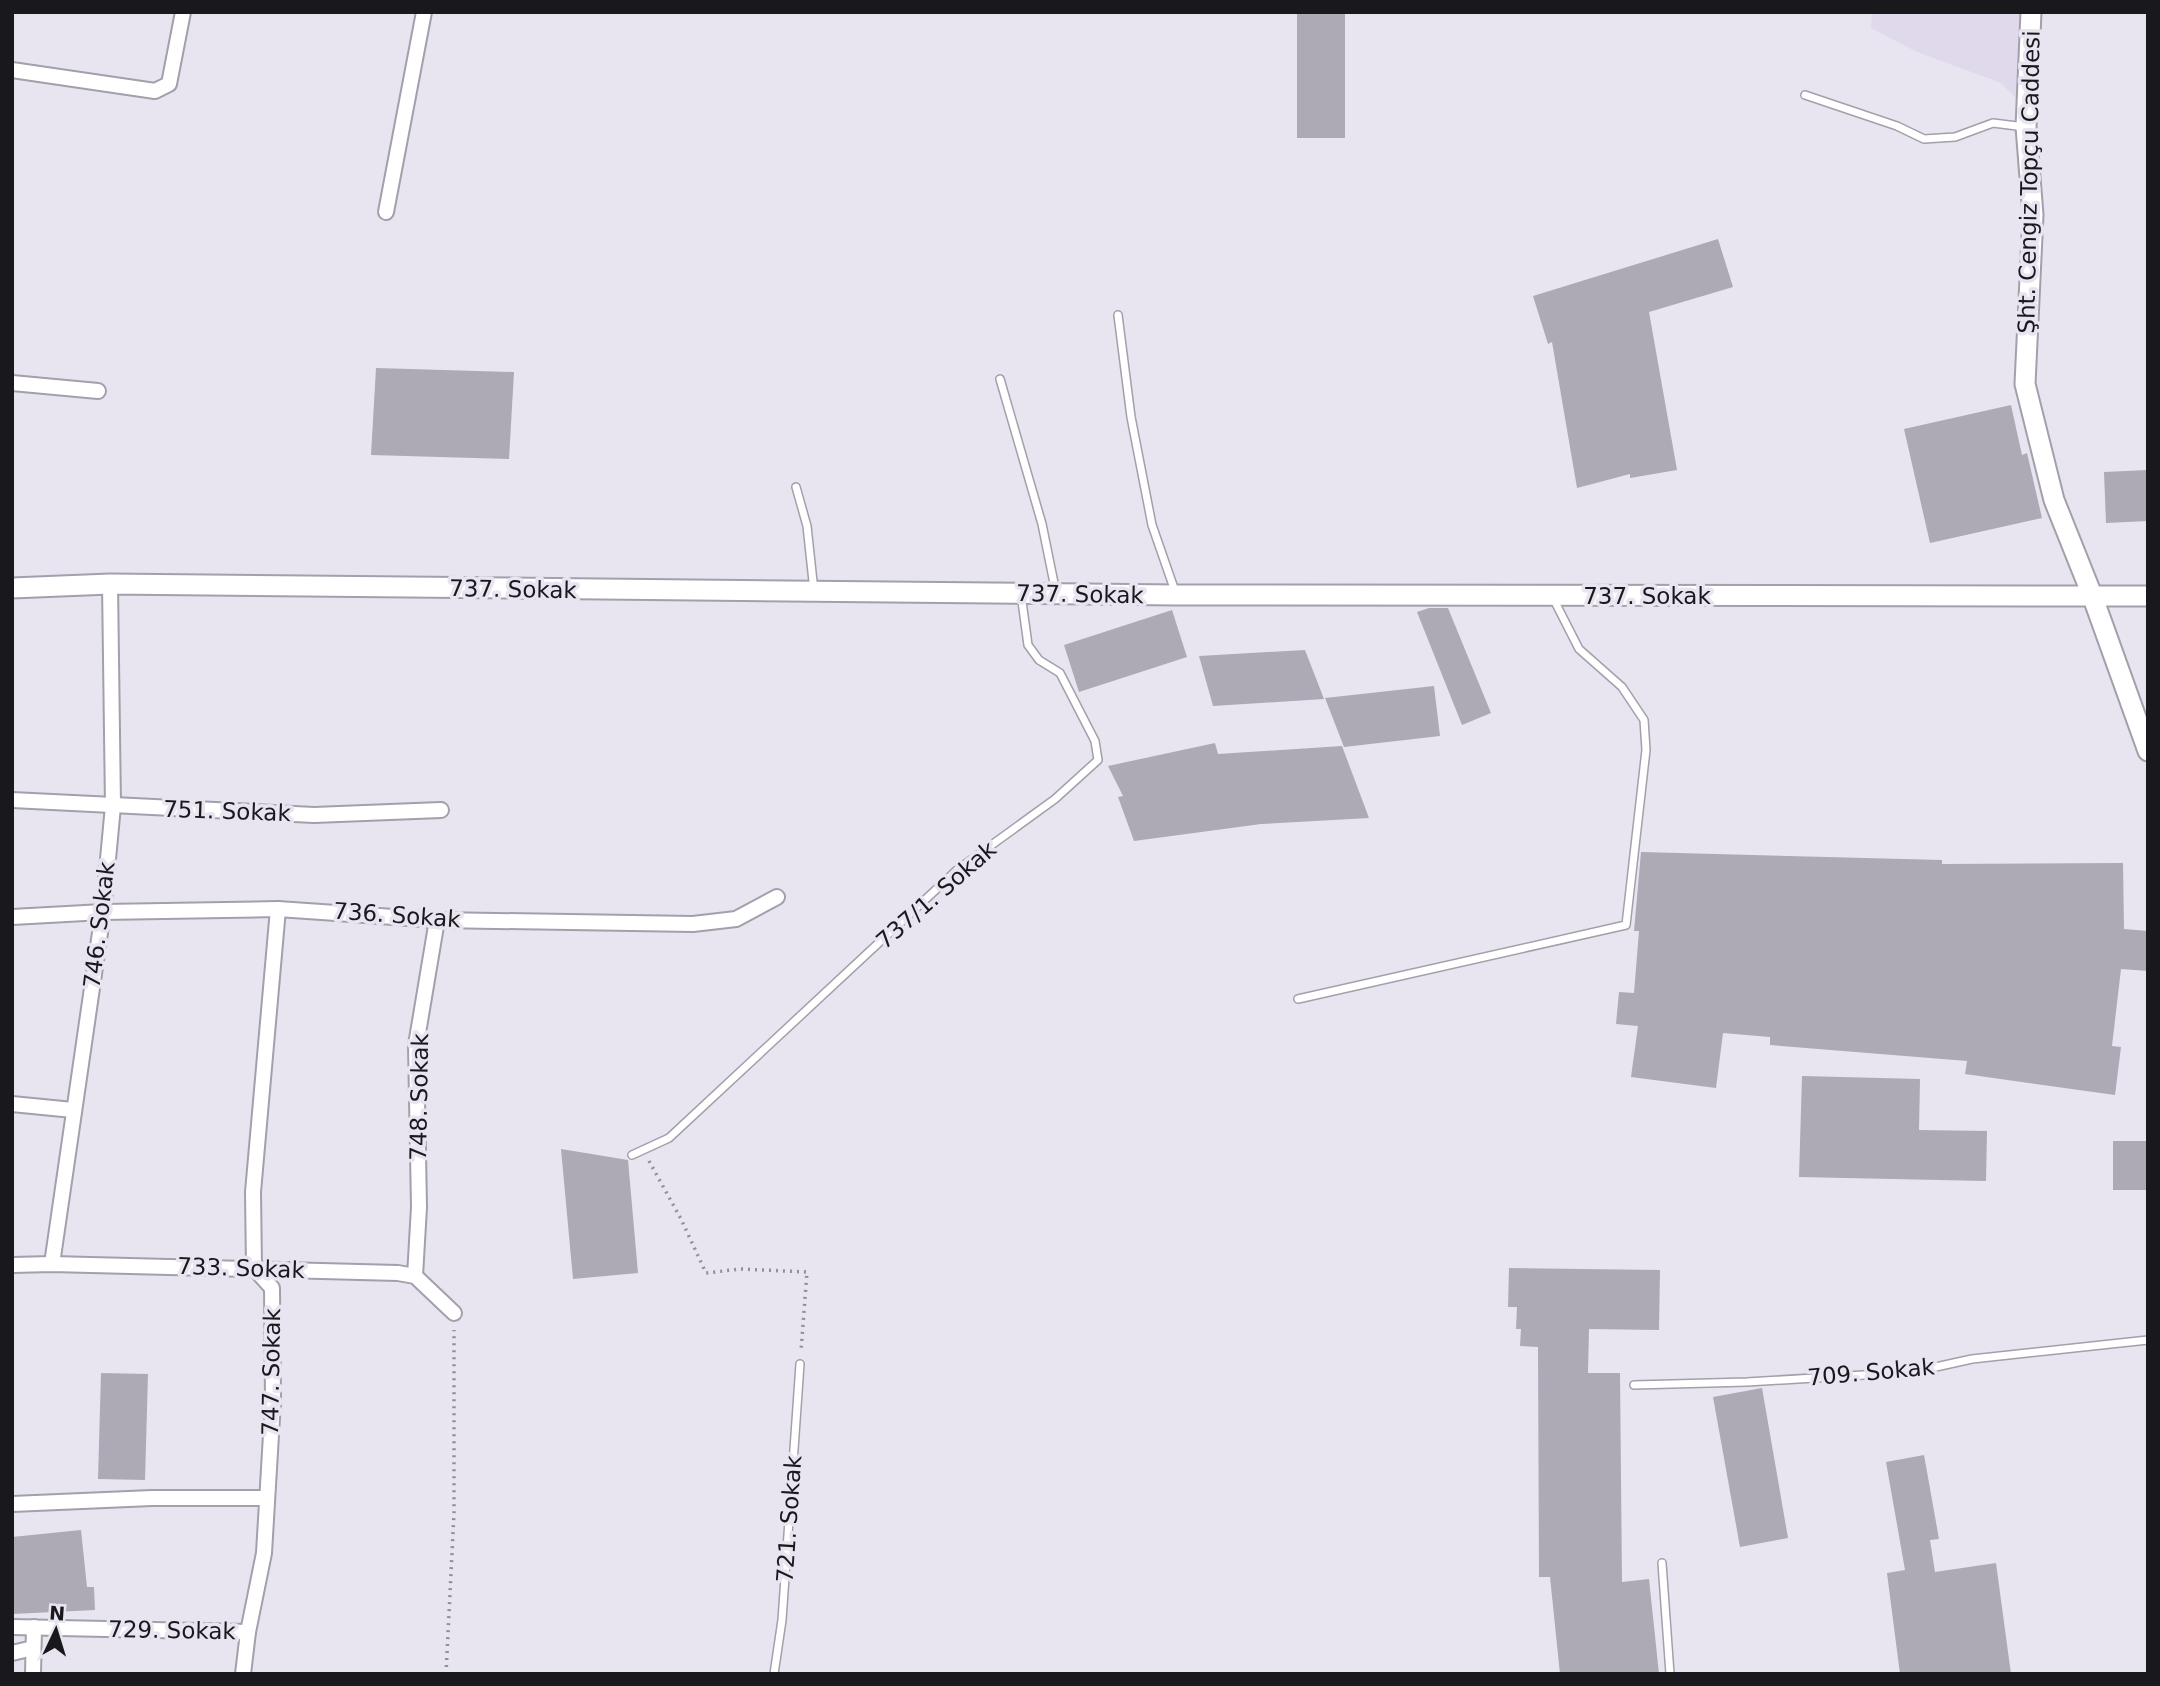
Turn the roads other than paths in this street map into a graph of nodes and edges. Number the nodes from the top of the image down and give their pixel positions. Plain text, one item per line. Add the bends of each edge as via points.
1 (183, 12) edge
2 (424, 12) edge
3 (2031, 12) edge
4 (12, 71) edge
5 (1805, 95) dead end
6 (2026, 127) junction
7 (386, 212) dead end
8 (1118, 316) dead end
9 (999, 379) dead end
10 (12, 383) edge
11 (98, 391) dead end
12 (796, 487) dead end
13 (110, 584) junction
14 (12, 588) edge
15 (814, 592) junction
16 (1021, 594) junction
17 (1056, 594) junction
18 (1177, 595) junction
19 (2092, 595) junction
20 (1552, 596) junction
21 (2148, 596) edge
22 (2148, 751) edge
23 (12, 800) edge
24 (113, 806) junction
25 (441, 810) dead end
26 (777, 897) dead end
27 (278, 909) junction
28 (103, 912) junction
29 (12, 917) edge
30 (437, 920) junction
31 (1298, 999) dead end
32 (12, 1104) edge
33 (73, 1110) junction
34 (632, 1156) dead end
35 (52, 1264) junction
36 (12, 1265) edge
37 (254, 1268) junction
38 (415, 1276) junction
39 (454, 1313) road end
40 (2148, 1340) edge
41 (800, 1364) road end
42 (1634, 1385) dead end
43 (267, 1498) junction
44 (12, 1504) edge
45 (1662, 1563) dead end
46 (12, 1627) edge
47 (34, 1628) junction
48 (248, 1632) junction
49 (33, 1648) junction
50 (12, 1653) edge
51 (33, 1674) edge
52 (243, 1674) edge
53 (774, 1674) edge
54 (1670, 1674) edge

1 - 4 street via 169,84 155,91
2 - 7 street
3 - 6 street, Şht. Cengiz Topçu Caddesi
5 - 6 lane via 1924,139 1955,137 1993,123
6 - 19 street, Şht. Cengiz Topçu Caddesi via 2033,215 2025,384 2054,500
8 - 18 lane via 1152,525
9 - 17 lane via 1042,524
10 - 11 street
12 - 15 lane via 807,526
13 - 14 street, 737. Sokak
13 - 15 street, 737. Sokak
13 - 24 street, 746. Sokak
15 - 16 street, 737. Sokak
16 - 17 street, 737. Sokak
16 - 34 lane, 737/1. Sokak via 1028,645 1039,660 1060,673 1095,741 1098,760 1055,799 957,870 669,1138
17 - 18 street, 737. Sokak
18 - 20 street, 737. Sokak
19 - 20 street, 737. Sokak
19 - 21 street, 737. Sokak
19 - 22 street, Şht. Cengiz Topçu Caddesi
20 - 31 lane via 1580,649 1622,687 1644,720 1646,750 1626,925
23 - 24 street, 751. Sokak
24 - 25 street, 751. Sokak via 314,815
24 - 28 street, 746. Sokak
26 - 30 street, 736. Sokak via 736,919 693,924
27 - 28 street, 736. Sokak
27 - 30 street, 736. Sokak
27 - 37 street via 253,1192
28 - 29 street, 736. Sokak
28 - 33 street, 746. Sokak
30 - 38 street, 748. Sokak via 416,1045 419,1207
32 - 33 street
33 - 35 street, 746. Sokak
35 - 36 street, 733. Sokak
35 - 37 street, 733. Sokak
37 - 38 street, 733. Sokak
37 - 43 street, 747. Sokak via 272,1288 273,1401
38 - 39 street
40 - 42 lane, 709. Sokak via 1972,1359 1913,1372
41 - 53 lane, 721. Sokak
43 - 44 street
43 - 48 street, 747. Sokak via 264,1553
45 - 54 lane
46 - 47 street, 729. Sokak
47 - 48 street, 729. Sokak
47 - 49 street
48 - 52 street, 747. Sokak
49 - 50 street
49 - 51 street

